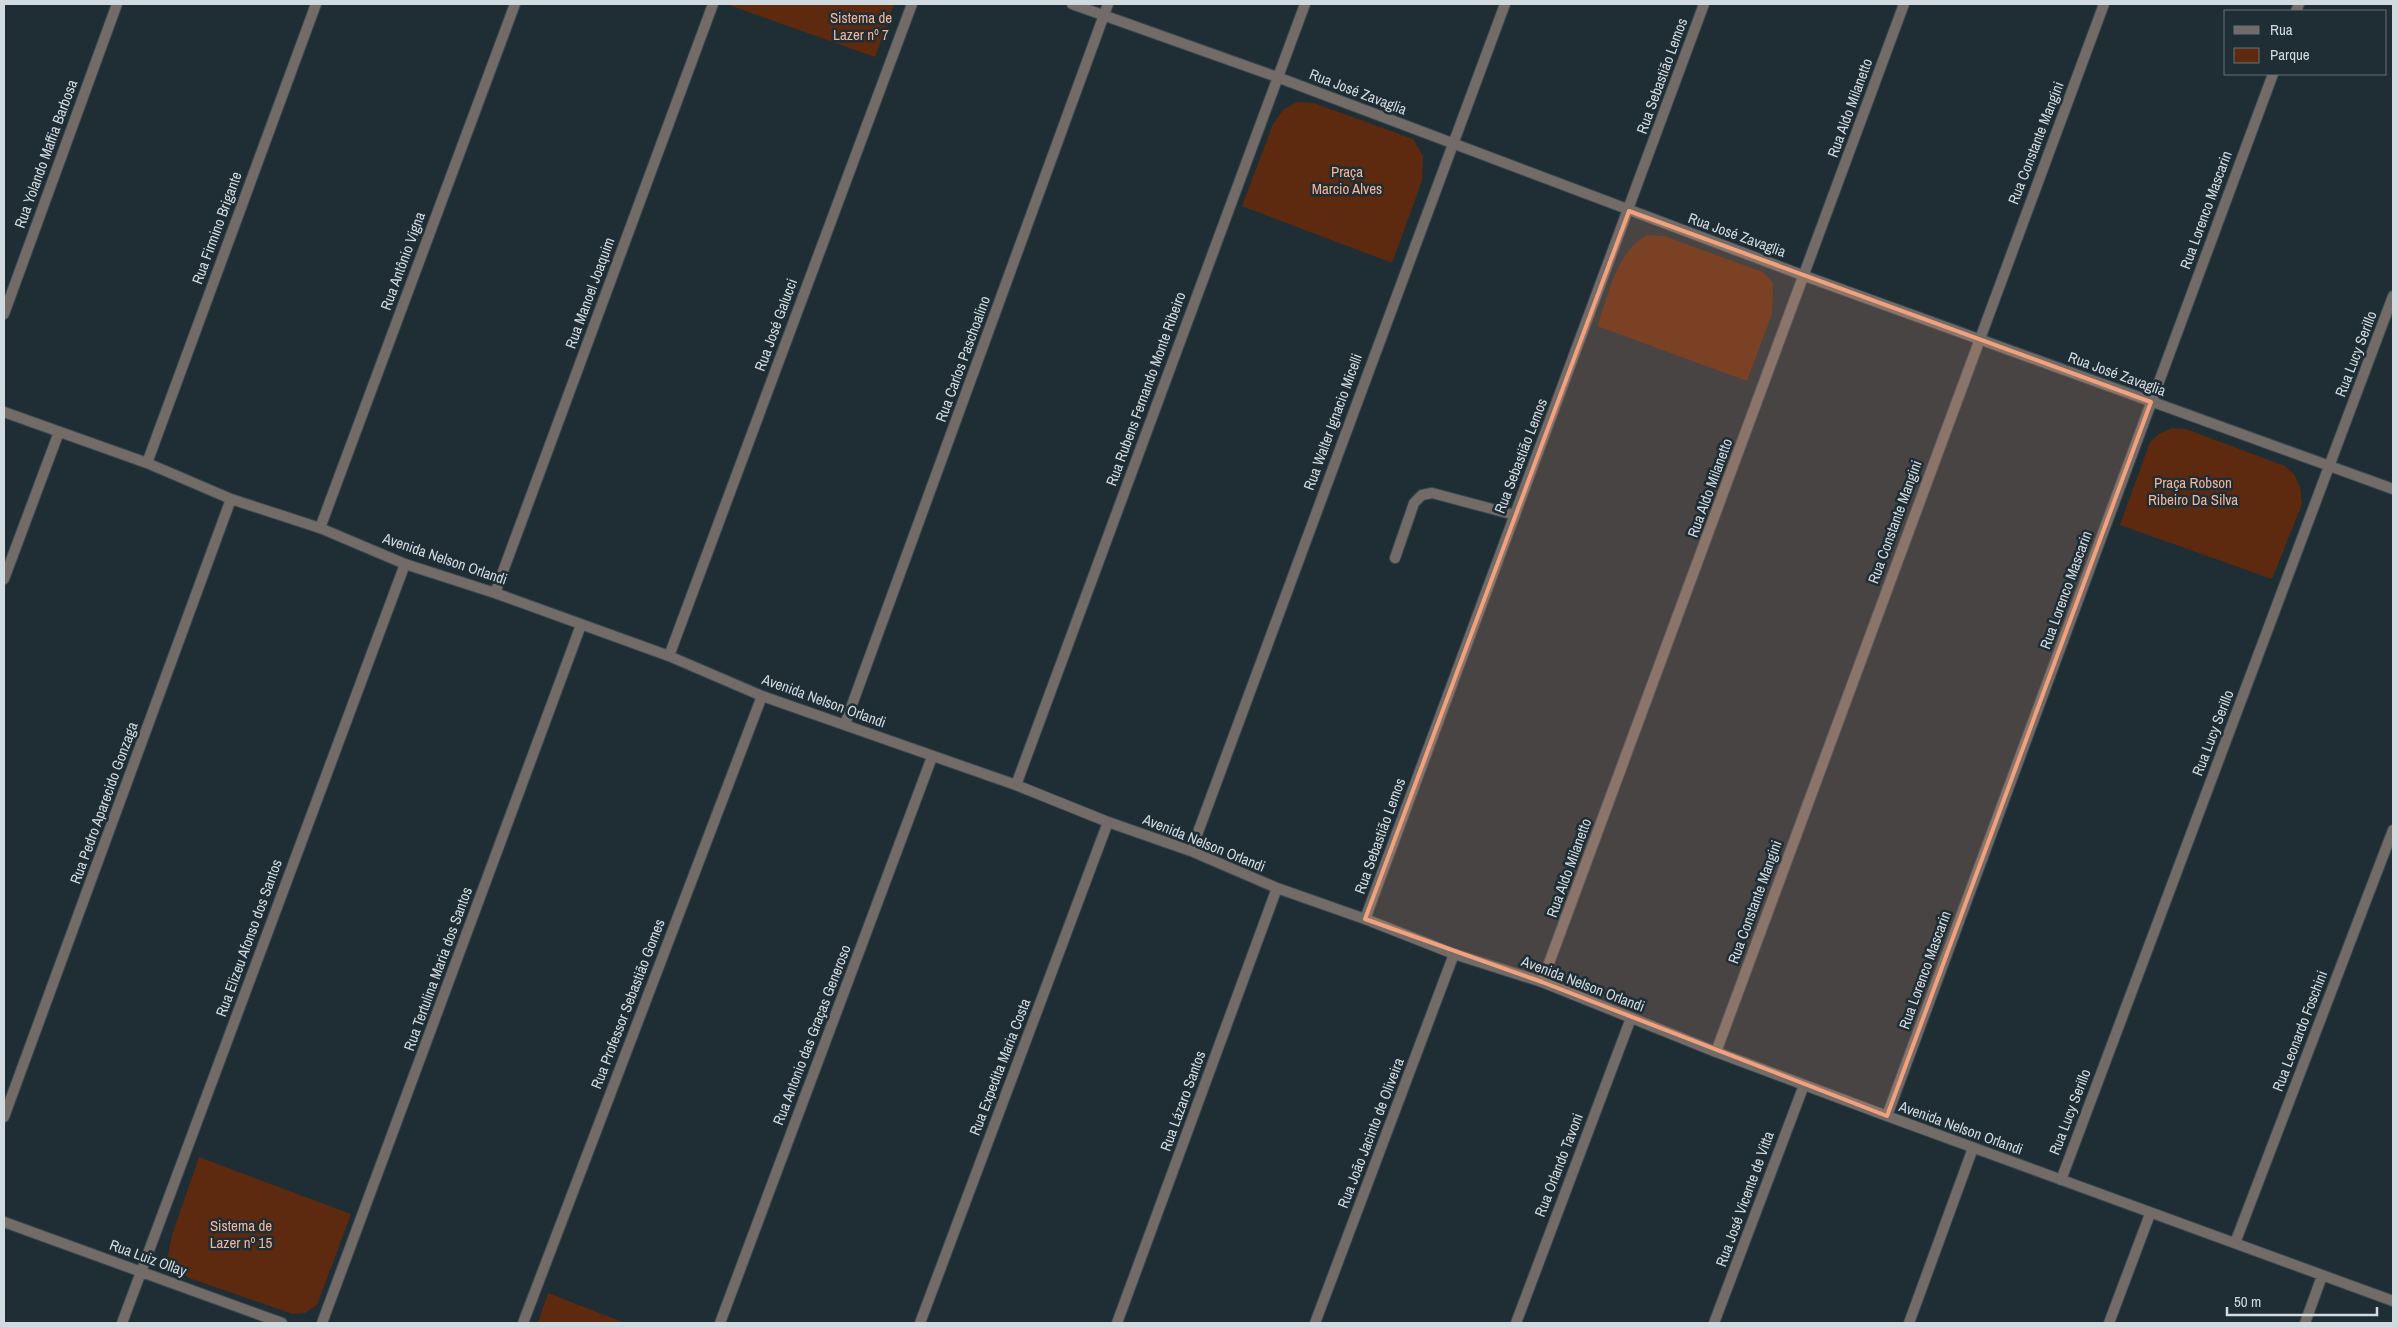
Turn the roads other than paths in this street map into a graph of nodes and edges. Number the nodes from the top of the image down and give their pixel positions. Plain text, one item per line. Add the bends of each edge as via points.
1 (117, 4) edge
2 (316, 4) edge
3 (515, 4) edge
4 (713, 4) edge
5 (912, 4) edge
6 (1072, 4) edge
7 (1108, 4) edge
8 (1304, 4) edge
9 (1505, 4) edge
10 (1704, 4) edge
11 (1904, 4) edge
12 (2104, 4) edge
13 (1104, 16) junction
14 (2273, 75) edge
15 (1277, 77) junction
16 (1452, 144) junction
17 (1629, 211) junction
18 (1805, 276) junction
19 (2393, 296) edge
20 (4, 314) edge
21 (1978, 339) junction
22 (2151, 402) junction
23 (4, 412) edge
24 (59, 432) junction
25 (147, 463) junction
26 (2329, 467) junction
27 (2393, 489) edge
28 (232, 499) junction
29 (1515, 515) junction
30 (320, 528) junction
31 (1395, 558) dead end
32 (405, 564) junction
33 (4, 579) edge
34 (494, 593) junction
35 (581, 624) junction
36 (669, 656) junction
37 (762, 696) junction
38 (845, 724) junction
39 (932, 757) junction
40 (1016, 785) junction
41 (1108, 822) junction
42 (2393, 830) edge
43 (1191, 851) junction
44 (1277, 888) junction
45 (1366, 919) junction
46 (1454, 954) junction
47 (1542, 982) junction
48 (1631, 1018) junction
49 (1716, 1052) junction
50 (1804, 1085) junction
51 (1886, 1116) junction
52 (4, 1117) edge
53 (1973, 1148) junction
54 (2060, 1180) junction
55 (2150, 1214) junction
56 (4, 1222) edge
57 (2236, 1243) junction
58 (142, 1271) junction
59 (2322, 1276) junction
60 (2393, 1301) edge
61 (122, 1323) edge
62 (282, 1323) edge
63 (322, 1323) edge
64 (523, 1323) edge
65 (720, 1323) edge
66 (920, 1323) edge
67 (1117, 1323) edge
68 (1315, 1323) edge
69 (1516, 1323) edge
70 (1714, 1323) edge
71 (1909, 1323) edge
72 (2109, 1323) edge
73 (2305, 1323) edge

1 - 20 street, Rua Yolando Maffia Barbosa
2 - 25 street, Rua Firmino Brigante
3 - 30 street, Rua Antônio Vigna
4 - 34 street, Rua Manoel Joaquim
5 - 36 street, Rua José Galucci
6 - 13 street, Rua José Zavaglia
7 - 13 street, Rua Carlos Paschoalino
8 - 15 street, Rua Rubens Fernando Monte Ribeiro
9 - 16 street, Rua Walter Ignacio Micelli
10 - 17 street, Rua Sebastião Lemos
11 - 18 street, Rua Aldo Milanetto
12 - 21 street, Rua Constante Mangini
13 - 15 street, Rua José Zavaglia
13 - 38 street, Rua Carlos Paschoalino
14 - 22 street, Rua Lorenco Mascarin
15 - 16 street, Rua José Zavaglia
15 - 40 street, Rua Rubens Fernando Monte Ribeiro
16 - 17 street, Rua José Zavaglia
16 - 43 street, Rua Walter Ignacio Micelli
17 - 18 street, Rua José Zavaglia
17 - 29 street, Rua Sebastião Lemos
18 - 21 street, Rua José Zavaglia
18 - 47 street, Rua Aldo Milanetto
19 - 26 street, Rua Lucy Serillo
21 - 22 street, Rua José Zavaglia
21 - 49 street, Rua Constante Mangini
22 - 26 street, Rua José Zavaglia
22 - 51 street, Rua Lorenco Mascarin
23 - 24 street, Avenida Nelson Orlandi
24 - 25 street, Avenida Nelson Orlandi
24 - 33 street
25 - 28 street, Avenida Nelson Orlandi
26 - 27 street, Rua José Zavaglia
26 - 54 street, Rua Lucy Serillo
28 - 30 street, Avenida Nelson Orlandi
28 - 52 street, Rua Pedro Aparecido Gonzaga
29 - 31 street via 1432,494 1422,495 1414,503
29 - 45 street, Rua Sebastião Lemos
30 - 32 street, Avenida Nelson Orlandi
32 - 34 street, Avenida Nelson Orlandi
32 - 58 street, Rua Elizeu Afonso dos Santos
34 - 35 street, Avenida Nelson Orlandi
35 - 36 street, Avenida Nelson Orlandi
35 - 63 street, Rua Tertulina Maria dos Santos
36 - 37 street, Avenida Nelson Orlandi
37 - 38 street, Avenida Nelson Orlandi
37 - 64 street, Rua Professor Sebastião Gomes
38 - 39 street, Avenida Nelson Orlandi
39 - 40 street, Avenida Nelson Orlandi
39 - 65 street, Rua Antonio das Graças Generoso
40 - 41 street, Avenida Nelson Orlandi
41 - 43 street, Avenida Nelson Orlandi
41 - 66 street, Rua Expedita Maria Costa
42 - 57 street, Rua Leonardo Foschini
43 - 44 street, Avenida Nelson Orlandi
44 - 45 street, Avenida Nelson Orlandi
44 - 67 street, Rua Lázaro Santos
45 - 46 street, Avenida Nelson Orlandi
46 - 47 street, Avenida Nelson Orlandi
46 - 68 street, Rua João Jacinto de Oliveira
47 - 48 street, Avenida Nelson Orlandi
48 - 49 street, Avenida Nelson Orlandi
48 - 69 street, Rua Orlando Tavoni
49 - 50 street, Avenida Nelson Orlandi
50 - 51 street, Avenida Nelson Orlandi
50 - 70 street, Rua José Vicente de Vitta
51 - 53 street, Avenida Nelson Orlandi
53 - 54 street, Avenida Nelson Orlandi
53 - 71 street
54 - 55 street, Avenida Nelson Orlandi
55 - 57 street, Avenida Nelson Orlandi
55 - 72 street
56 - 58 street, Rua Luiz Ollay
57 - 59 street, Avenida Nelson Orlandi
58 - 61 street, Rua Elizeu Afonso dos Santos
58 - 62 street, Rua Luiz Ollay
59 - 60 street, Avenida Nelson Orlandi
59 - 73 street

